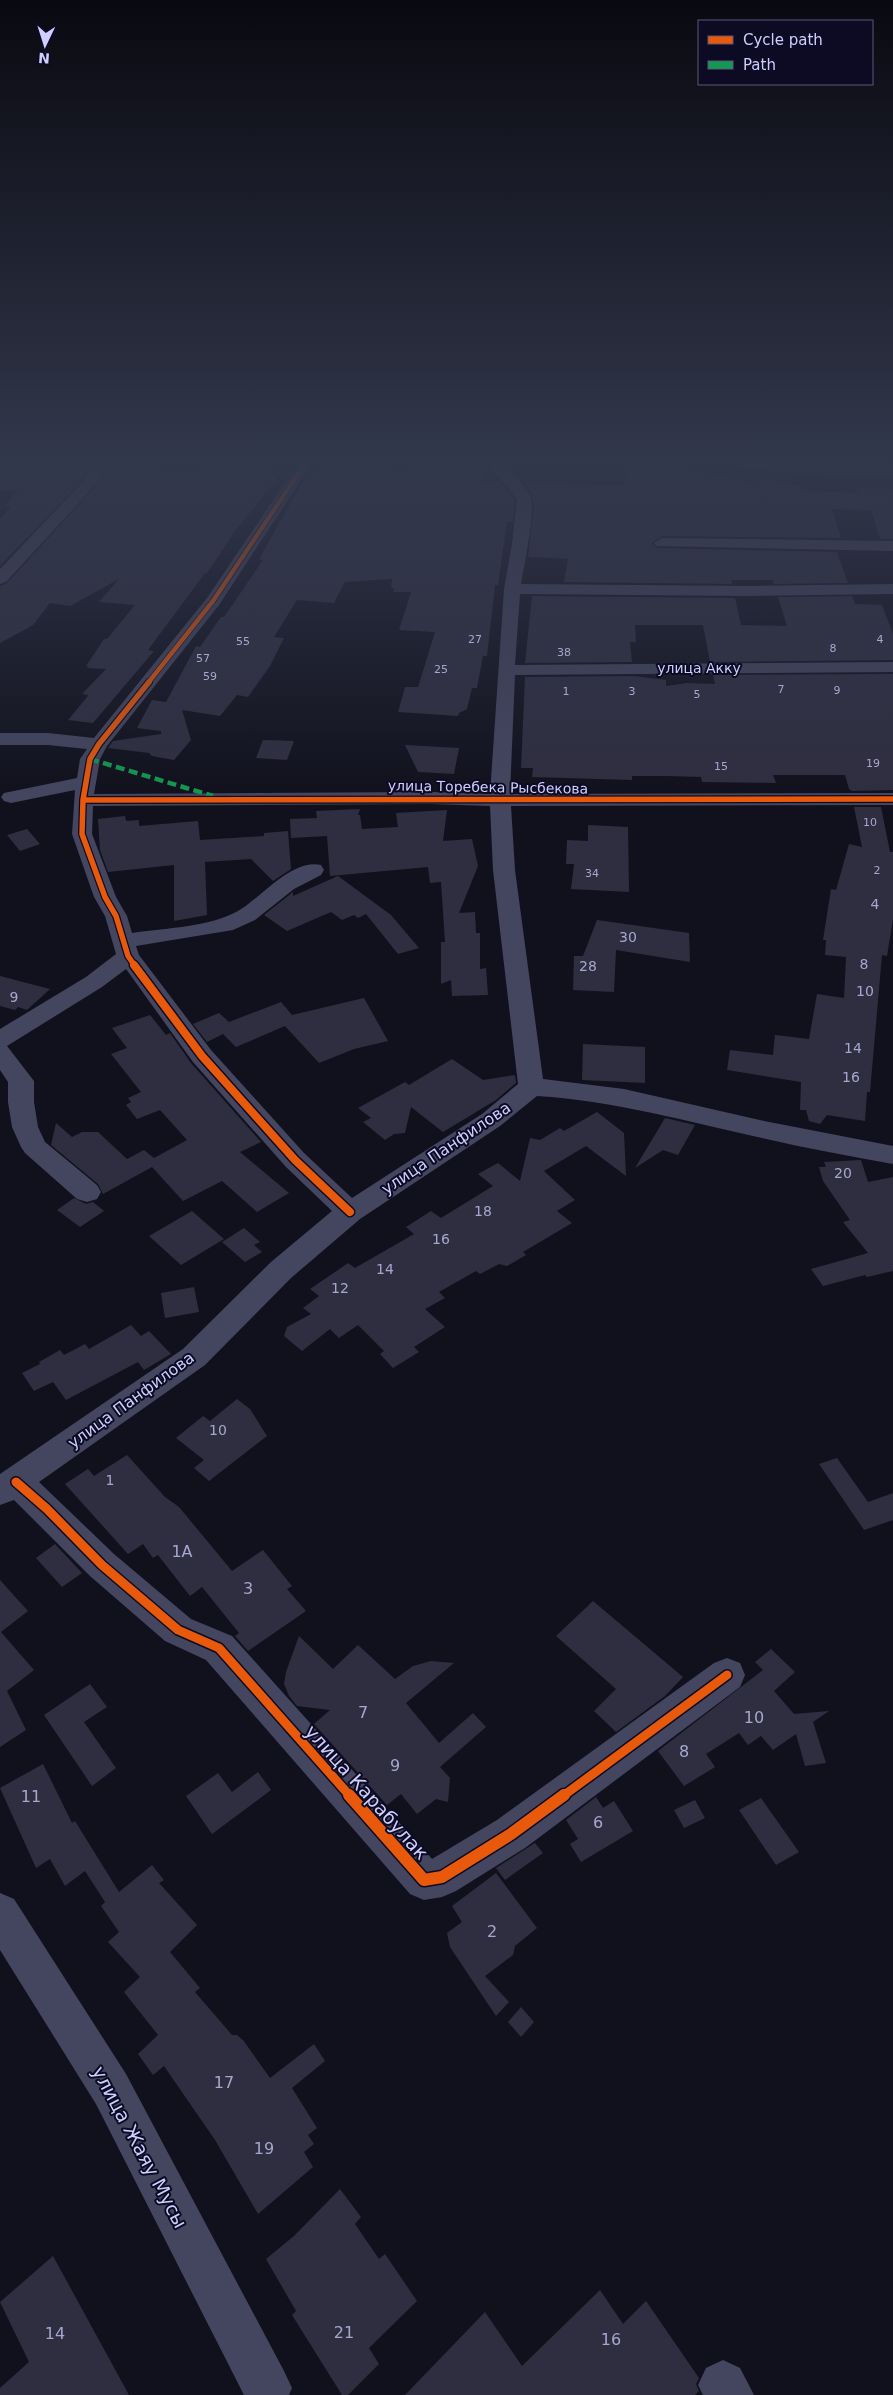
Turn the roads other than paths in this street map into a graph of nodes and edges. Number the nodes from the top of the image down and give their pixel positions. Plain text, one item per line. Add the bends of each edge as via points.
1 (230, 574) edge
2 (515, 574) edge
3 (893, 588) edge
4 (512, 589) junction
5 (893, 667) edge
6 (506, 670) junction
7 (0, 725) edge
8 (0, 739) edge
9 (36, 739) junction
10 (99, 744) junction
11 (85, 791) junction
12 (11, 797) dead end
13 (500, 800) junction
14 (893, 800) edge
15 (313, 870) dead end
16 (126, 948) junction
17 (1, 1040) edge
18 (531, 1087) junction
19 (893, 1154) edge
20 (88, 1192) dead end
21 (350, 1212) junction
22 (8, 1487) edge
23 (727, 1675) dead end
24 (0, 1913) edge
25 (267, 2388) dead end

1 - 10 street
2 - 4 street
3 - 4 street via 749,591
4 - 6 street
5 - 6 street, улица Акку
6 - 13 street
7 - 9 street
8 - 9 street
9 - 10 street
10 - 11 street via 90,759
11 - 12 street, улица Торебека Рысбекова
11 - 13 street, улица Торебека Рысбекова via 130,801
11 - 16 street via 82,834
13 - 14 street, улица Торебека Рысбекова
13 - 18 street via 504,870
15 - 16 street via 286,884 247,915 225,925
16 - 17 street via 94,982
16 - 21 street via 202,1056 295,1160
17 - 20 street via 21,1081 22,1110 34,1146
18 - 19 street via 624,1097 764,1130
18 - 21 street, улица Панфилова via 491,1120
21 - 22 street, улица Панфилова via 281,1270 194,1357
22 - 23 street, улица Карабулак via 47,1509 102,1565 178,1630 219,1648 424,1880 442,1878 511,1834
24 - 25 street, улица Жаяу Мусы via 111,2089

